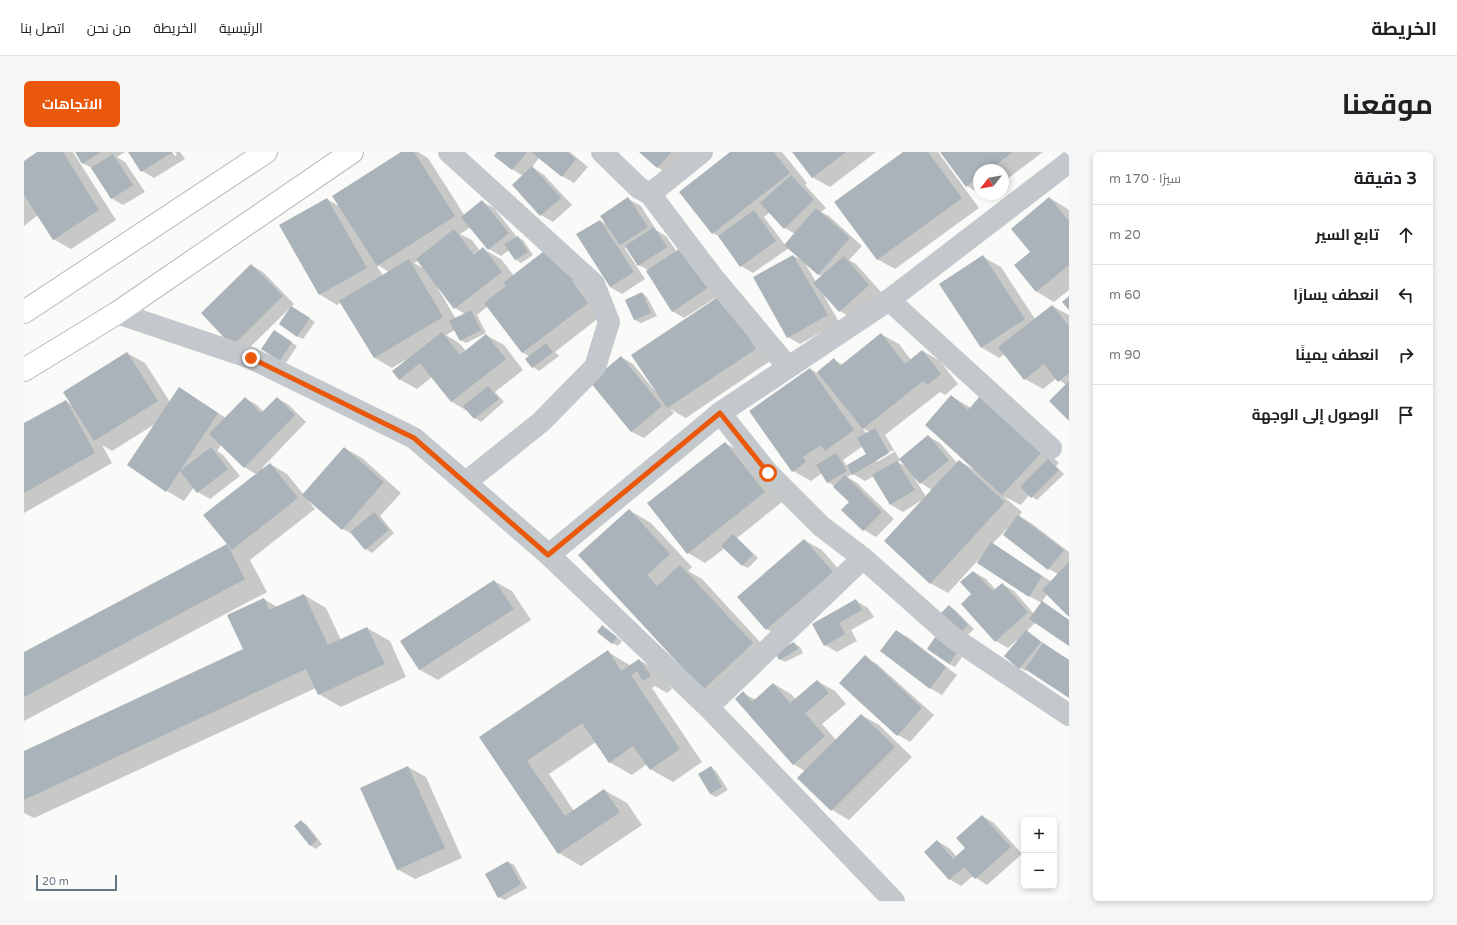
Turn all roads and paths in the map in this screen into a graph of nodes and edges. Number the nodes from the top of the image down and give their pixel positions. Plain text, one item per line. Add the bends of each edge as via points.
1 (266, 152) edge
2 (352, 152) edge
3 (448, 152) edge
4 (602, 152) edge
5 (702, 152) edge
6 (1069, 162) edge
7 (650, 194) junction
8 (889, 300) junction
9 (24, 312) edge
10 (118, 312) junction
11 (788, 367) junction
12 (24, 370) edge
13 (720, 413) junction
14 (1051, 448) dead end
15 (466, 482) junction
16 (548, 555) junction
17 (863, 558) junction
18 (708, 707) junction
19 (1069, 716) edge
20 (894, 901) edge

1 - 9 street
2 - 10 street
3 - 15 street via 594,284 609,322 595,367 541,422
4 - 7 street via 639,188
5 - 7 street
6 - 8 street
7 - 11 street via 712,276
8 - 11 street
8 - 14 street
10 - 12 street
10 - 15 street via 251,358 414,438
11 - 13 street
13 - 16 street
13 - 17 street via 768,473 821,526
15 - 16 street
16 - 18 street
17 - 18 street
17 - 19 street via 952,637
18 - 20 street

